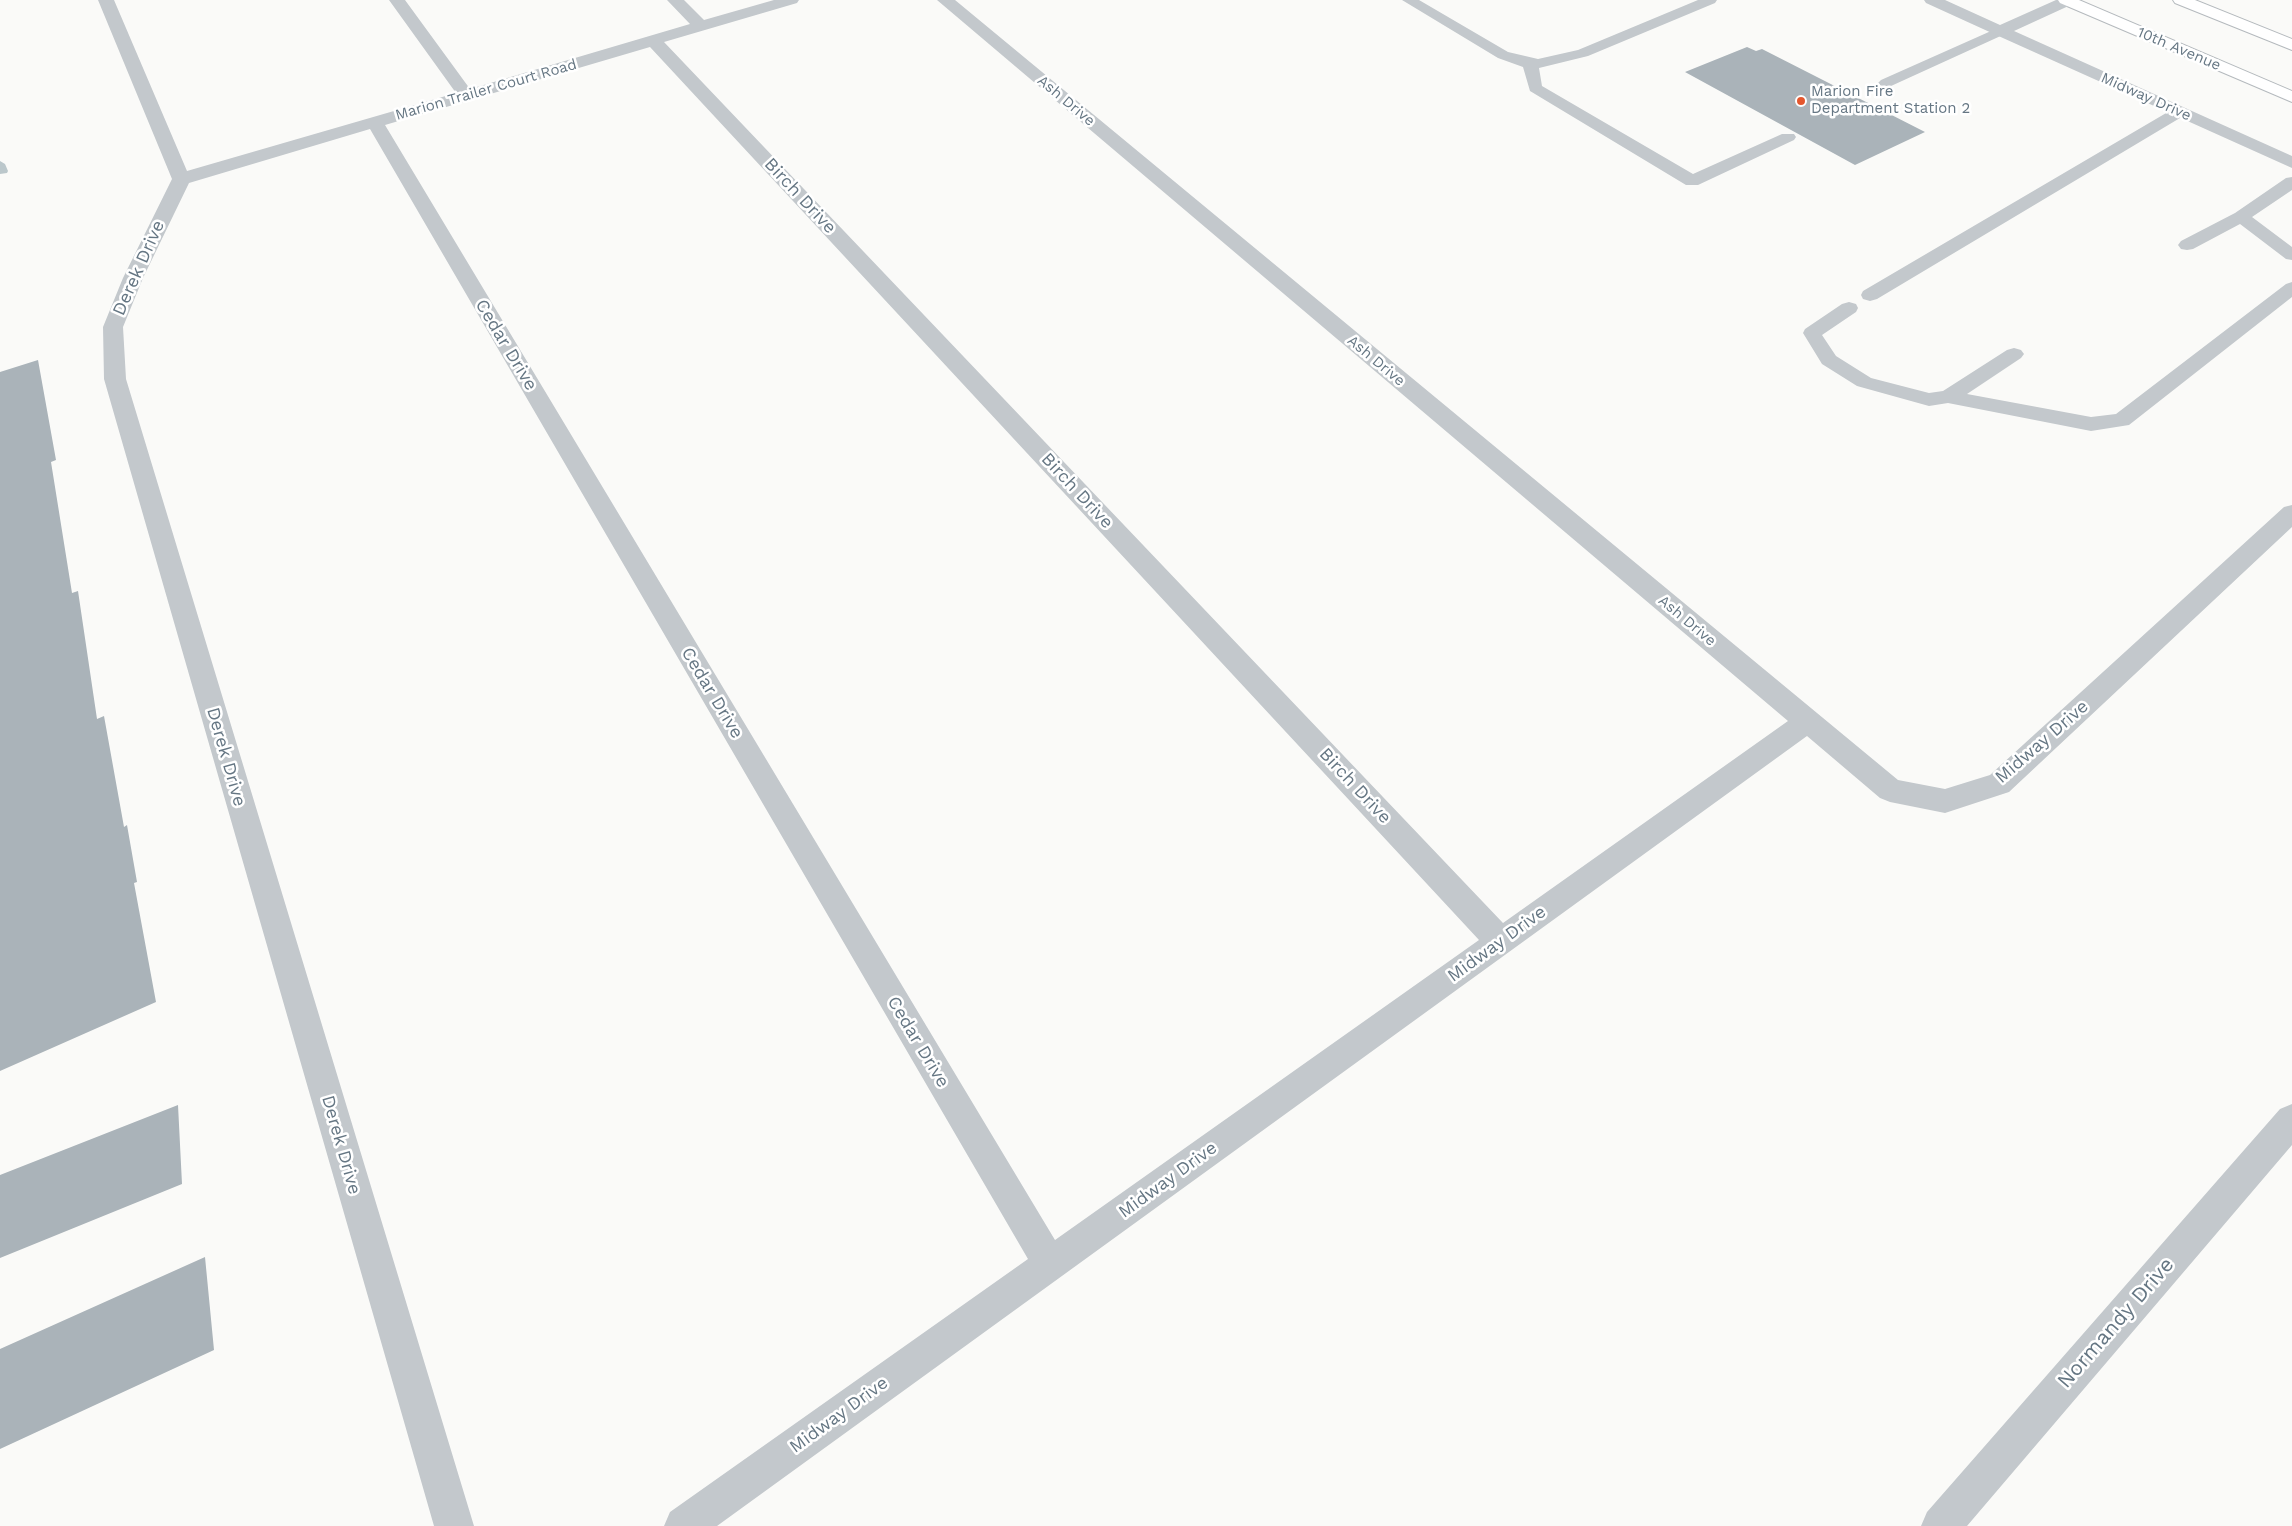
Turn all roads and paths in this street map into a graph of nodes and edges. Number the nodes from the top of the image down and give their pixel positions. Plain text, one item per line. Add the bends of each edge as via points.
1 (106, 0) edge
2 (397, 0) edge
3 (675, 0) edge
4 (791, 0) edge
5 (945, 0) edge
6 (1409, 0) edge
7 (1710, 0) edge
8 (1932, 0) edge
9 (2067, 0) edge
10 (2181, 0) edge
11 (701, 26) junction
12 (2000, 31) junction
13 (653, 40) junction
14 (2292, 45) edge
15 (1530, 63) junction
16 (1886, 83) dead end
17 (466, 95) junction
18 (2292, 97) edge
19 (2179, 112) junction
20 (375, 122) junction
21 (1788, 137) dead end
22 (2292, 163) edge
23 (180, 179) junction
24 (2292, 182) edge
25 (2241, 217) junction
26 (2188, 245) dead end
27 (2292, 255) edge
28 (2292, 288) edge
29 (1870, 295) dead end
30 (1849, 308) dead end
31 (2014, 354) dead end
32 (1948, 397) junction
33 (2292, 513) edge
34 (1807, 722) junction
35 (1501, 942) junction
36 (2292, 1120) edge
37 (1050, 1264) junction
38 (454, 1526) edge
39 (684, 1526) edge
40 (1941, 1526) edge

1 - 23 street
2 - 17 street
3 - 11 street
4 - 11 street, Marion Trailer Court Road
5 - 34 street, Ash Drive
6 - 15 lane via 1503,55
7 - 15 lane via 1583,53 1552,62
8 - 12 street, Midway Drive
9 - 12 street
9 - 18 main road, 10th Avenue
10 - 14 main road
11 - 13 street, Marion Trailer Court Road
12 - 16 lane
12 - 19 street, Midway Drive
13 - 17 street, Marion Trailer Court Road
13 - 35 street, Birch Drive
15 - 21 lane via 1535,88 1692,181
17 - 20 street, Marion Trailer Court Road
19 - 22 street, Midway Drive
19 - 29 lane
20 - 23 street, Marion Trailer Court Road
20 - 37 street, Cedar Drive
23 - 38 street, Derek Drive via 133,278 114,327 115,379
24 - 25 lane
25 - 26 lane
25 - 27 lane
28 - 32 lane via 2122,420 2091,424
30 - 32 lane via 1812,333 1829,360 1864,382 1929,400
31 - 32 lane
33 - 34 street, Midway Drive via 1999,784 1945,800 1890,790
34 - 35 street, Midway Drive
35 - 37 street, Midway Drive
36 - 40 street, Normandy Drive
37 - 39 street, Midway Drive

